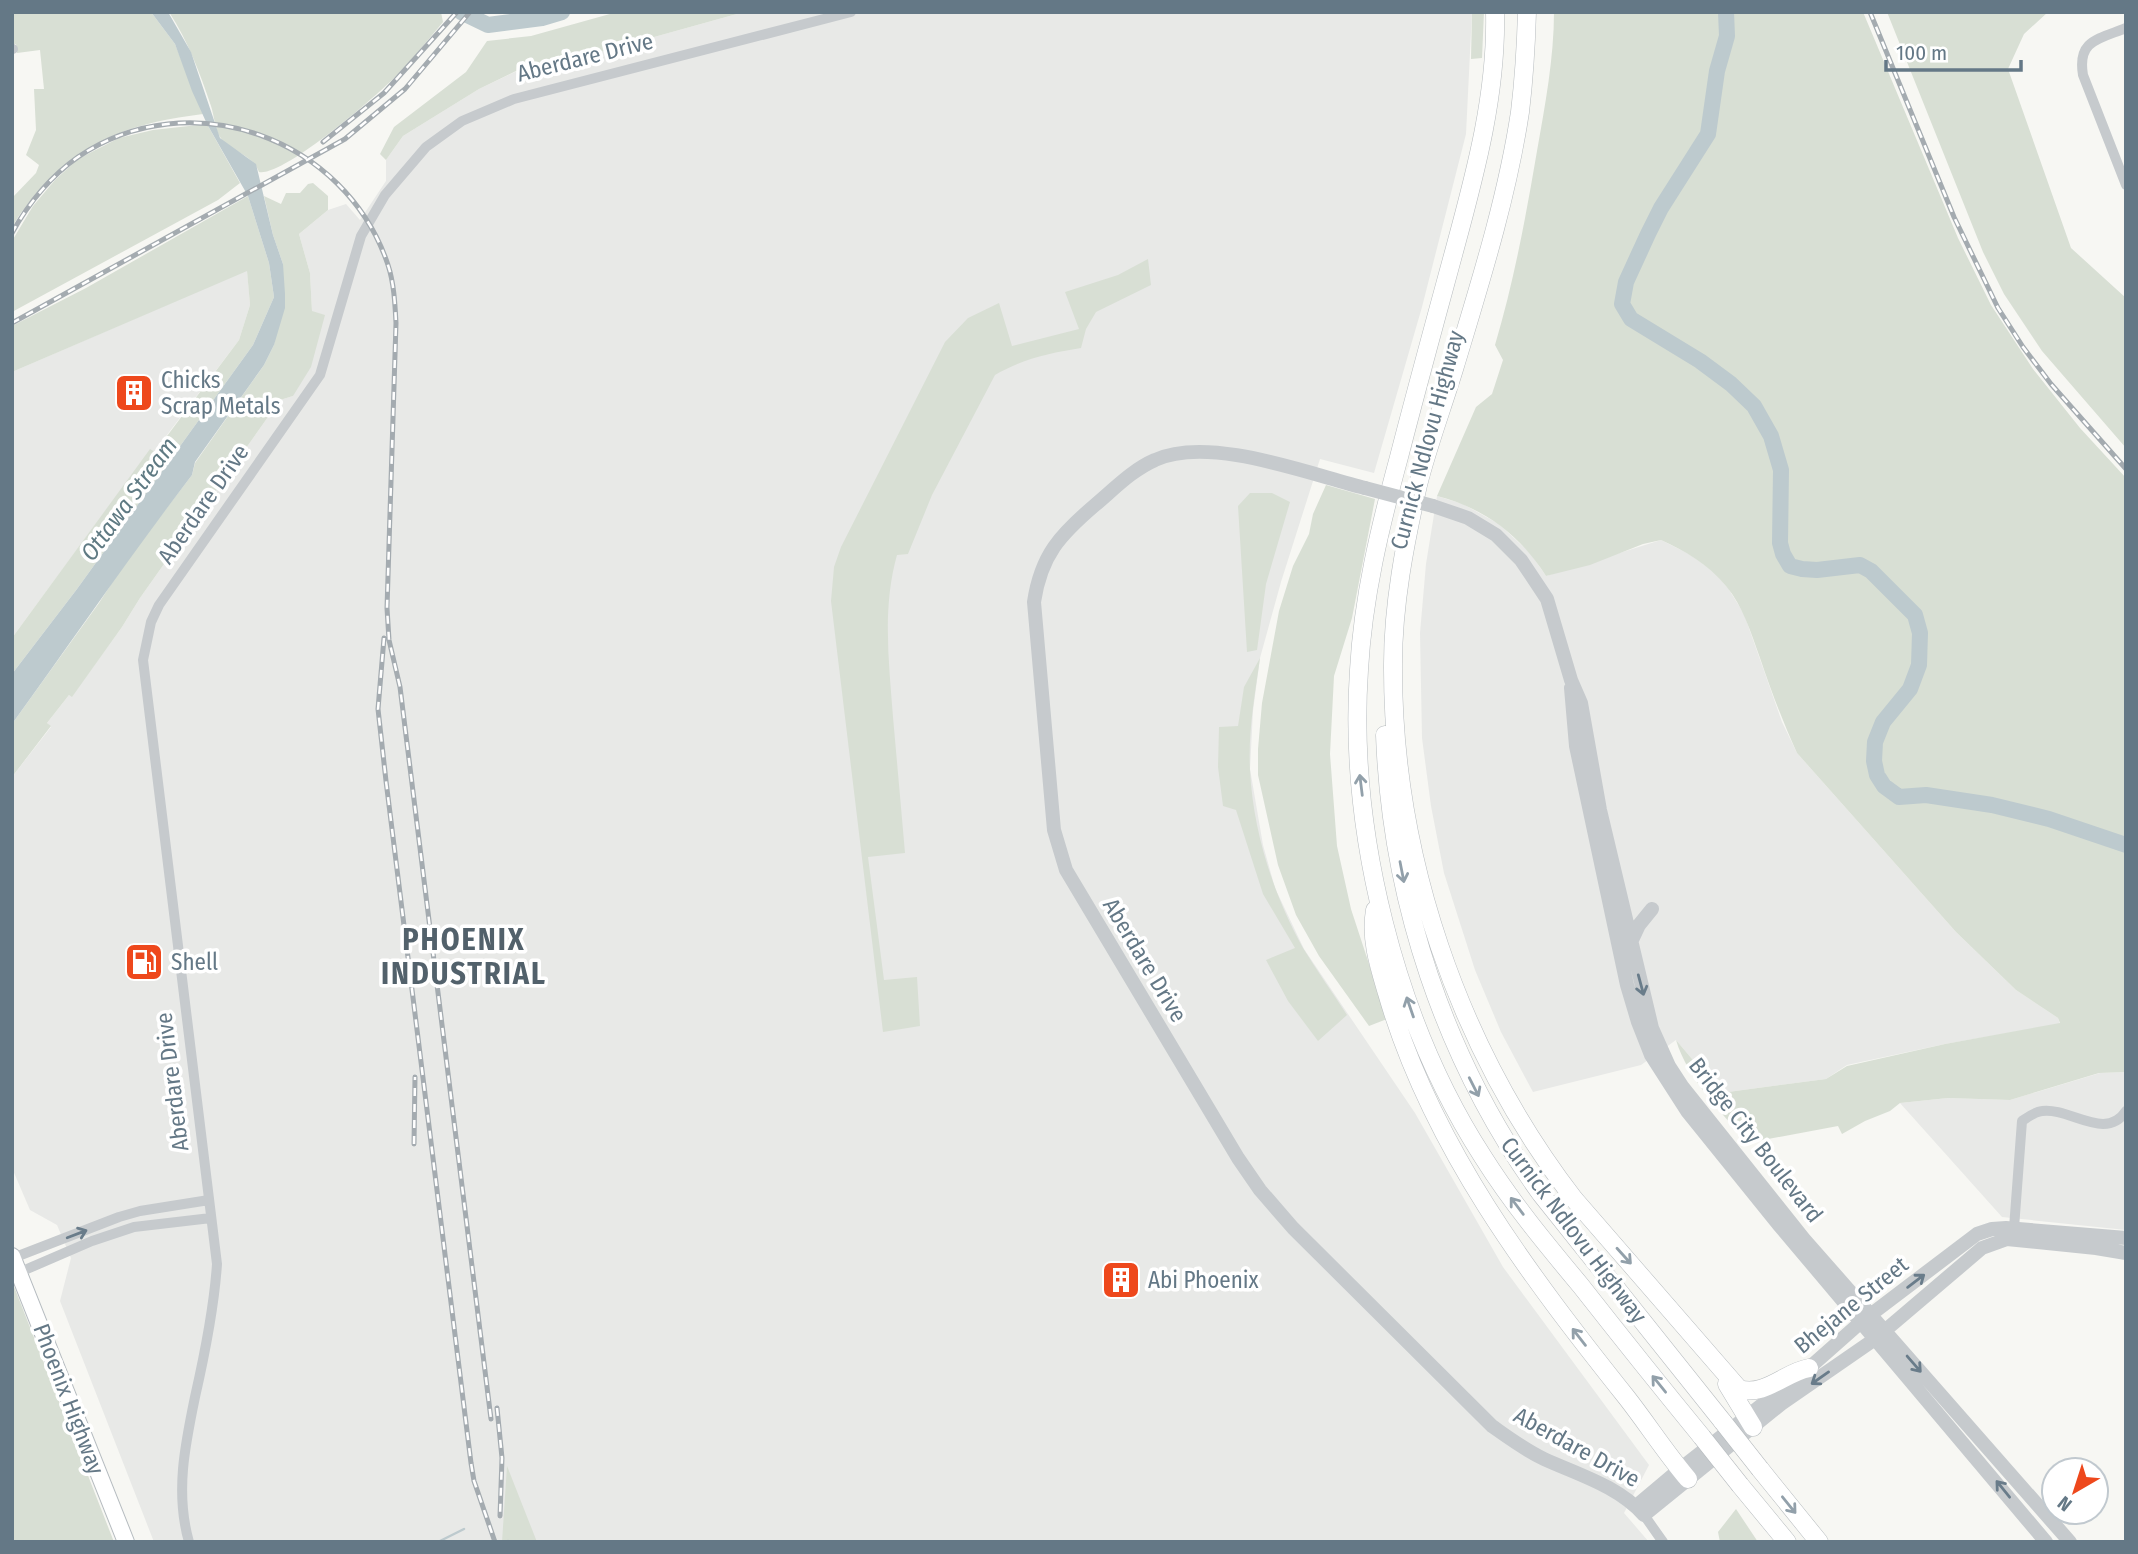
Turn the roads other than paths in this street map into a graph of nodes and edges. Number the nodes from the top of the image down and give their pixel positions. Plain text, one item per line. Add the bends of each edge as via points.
1 (851, 12) edge
2 (1495, 12) edge
3 (1518, 12) edge
4 (1527, 12) edge
5 (2126, 28) edge
6 (2126, 185) edge
7 (1365, 488) joint
8 (1576, 705) junction
9 (1378, 896) junction
10 (1652, 909) dead end
11 (1631, 942) junction
12 (2126, 1111) edge
13 (1739, 1167) junction
14 (209, 1200) junction
15 (211, 1218) junction
16 (2014, 1228) junction
17 (2126, 1238) edge
18 (2126, 1253) edge
19 (15, 1262) edge
20 (1866, 1319) junction
21 (1880, 1334) junction
22 (1710, 1357) junction
23 (1809, 1368) junction
24 (1749, 1422) junction
25 (1684, 1474) junction
26 (1640, 1511) junction
27 (126, 1542) edge
28 (189, 1542) edge
29 (1663, 1542) edge
30 (1787, 1542) edge
31 (1819, 1542) edge
32 (2046, 1542) edge
33 (2070, 1542) edge

1 - 14 street, Aberdare Drive via 514,99 462,121 426,147 385,195 361,236 324,365 314,384 159,606 143,660
9 -> 2 main road, Curnick Ndlovu Highway via 1358,755 1363,622 1380,529 1482,141
3 -> 31 main road, Curnick Ndlovu Highway, bridge via 1512,104 1500,170 1397,549 1384,702 1387,767 1403,878 1427,975 1450,1035 1482,1103 1522,1168
4 -> 22 main road via 1519,114 1507,175 1419,482 1404,552 1392,662 1401,782 1426,902 1466,1014 1494,1074 1549,1167
5 - 6 street via 2089,44 2081,59
7 - 8 street, Bridge City Boulevard, bridge via 1480,524 1521,559 1547,599
7 - 26 street, Aberdare Drive via 1242,456 1216,451 1185,453 1157,459 1136,471 1061,536 1043,566 1034,602 1059,849 1078,893 1238,1158 1293,1228 1492,1426 1521,1447 1598,1482
8 - 11 street, Bridge City Boulevard
8 - 13 street, Bridge City Boulevard via 1578,759 1638,1022 1651,1055 1687,1111
25 -> 9 main road via 1539,1283 1431,1111 1378,960 1373,920
30 -> 9 main road, Curnick Ndlovu Highway, bridge via 1514,1205 1470,1136 1413,1018
10 - 11 street
11 -> 13 street, Bridge City Boulevard via 1652,1028 1669,1066
12 - 16 street via 2119,1119 2101,1125 2050,1110 2022,1121
13 - 20 street, Bridge City Boulevard
14 - 15 street, Aberdare Drive
19 -> 14 street via 119,1217
15 - 19 street via 134,1227
15 - 28 street, Aberdare Drive via 214,1299 183,1468 182,1510
16 - 17 street, Bhejane Street
20 -> 16 street, Bhejane Street via 1977,1234
18 - 21 street, Bhejane Street via 1998,1241 1977,1252
19 - 27 main road, Phoenix Highway
20 - 21 street, Bridge City Boulevard
20 - 23 street, Bhejane Street
21 -> 24 street, Bhejane Street
32 -> 21 street, Bridge City Boulevard
21 -> 33 street, Bridge City Boulevard
22 - 23 main road via 1739,1389 1752,1392 1795,1370
22 - 24 main road
23 - 24 street, Bhejane Street
24 - 25 street, Bhejane Street
25 - 26 street, Bhejane Street
26 - 29 street, Aberdare Drive

